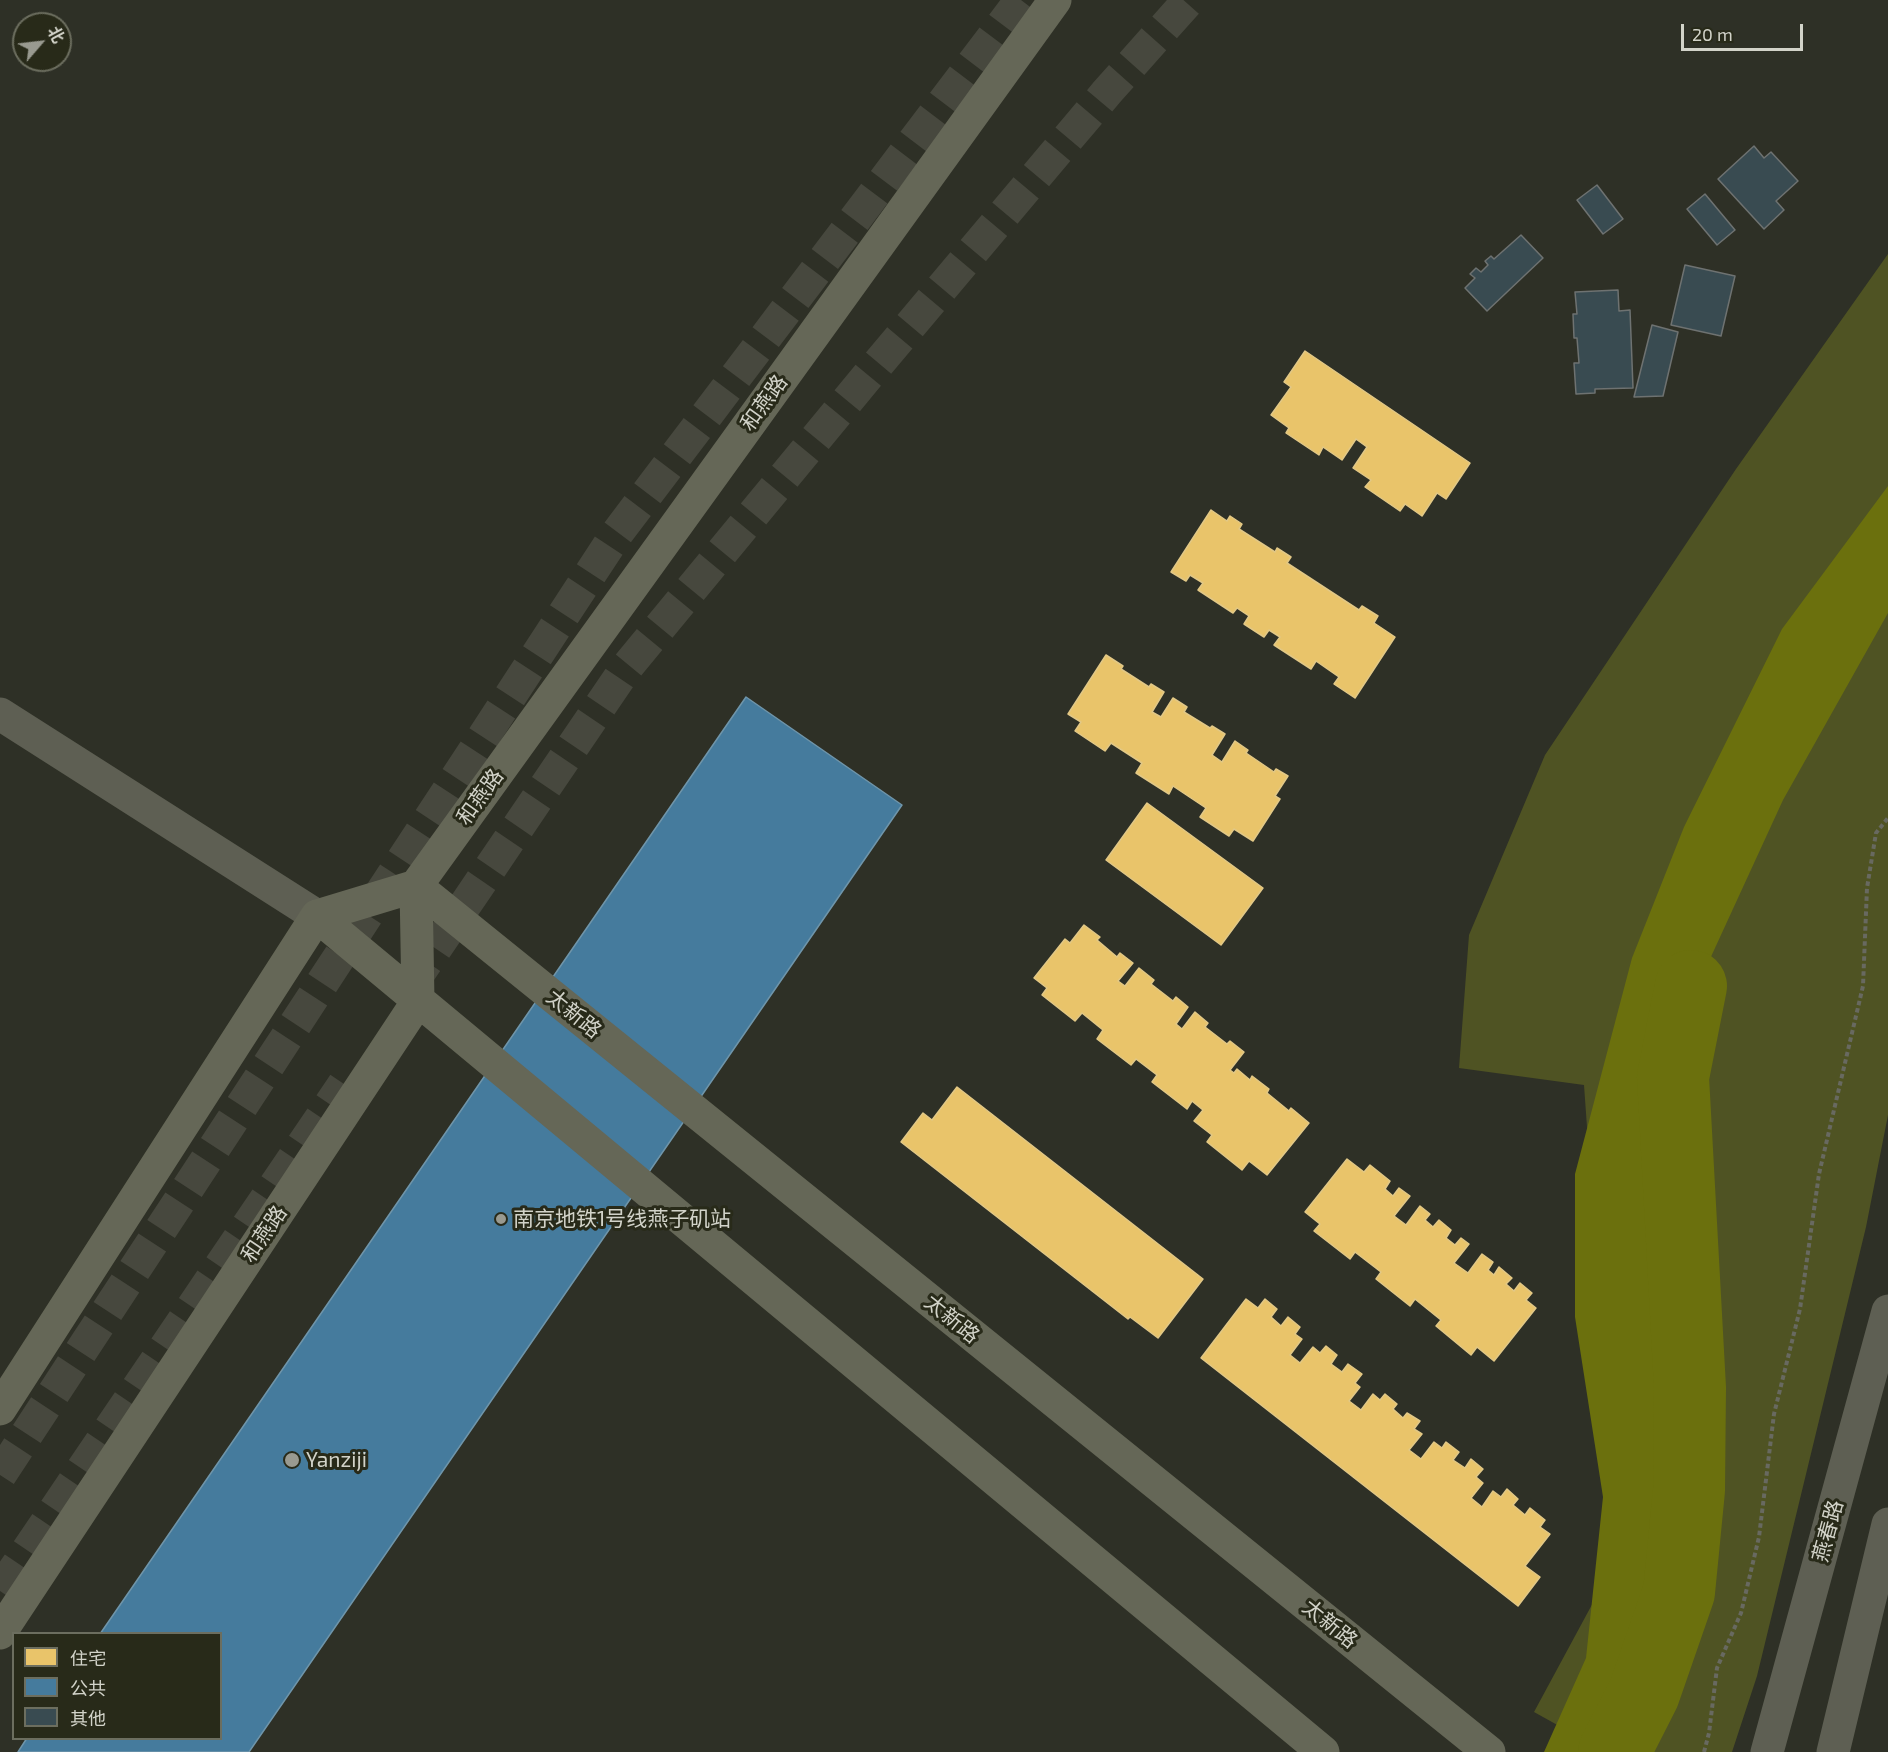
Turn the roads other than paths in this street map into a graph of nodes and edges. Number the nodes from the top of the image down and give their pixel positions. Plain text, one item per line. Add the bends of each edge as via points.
1 (1055, 0) edge
2 (0, 714) edge
3 (416, 886) junction
4 (317, 916) junction
5 (418, 1001) junction
6 (1888, 1311) edge
7 (0, 1409) edge
8 (1888, 1524) edge
9 (0, 1633) edge
10 (1323, 1752) edge
11 (1489, 1752) edge
12 (1767, 1752) edge
13 (1833, 1752) edge

1 - 3 main road, 和燕路
2 - 4 street
3 - 4 main road
3 - 5 main road
3 - 11 main road, 太新路
4 - 5 main road
4 - 7 main road
5 - 9 main road, 和燕路
5 - 10 main road
6 - 12 street, 燕春路
8 - 13 street

